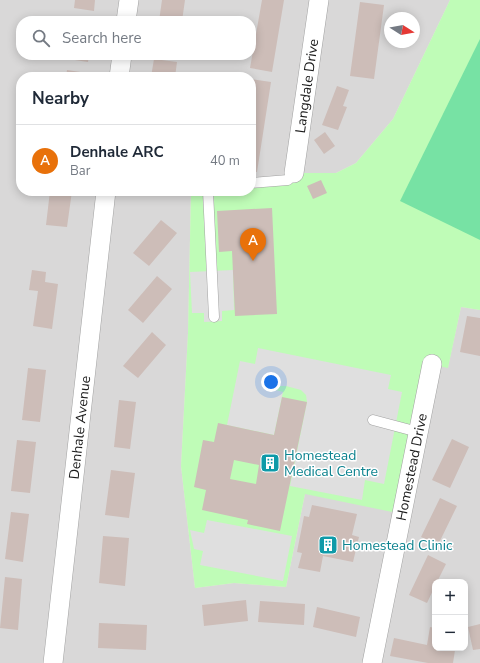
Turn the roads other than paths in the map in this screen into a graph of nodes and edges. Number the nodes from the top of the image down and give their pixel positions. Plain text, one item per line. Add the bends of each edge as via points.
1 (129, 0) edge
2 (319, 0) edge
3 (127, 16) edge
4 (121, 60) edge
5 (120, 72) edge
6 (294, 173) joint
7 (256, 183) edge
8 (105, 196) edge
9 (208, 196) edge
10 (214, 317) dead end
11 (432, 364) dead end
12 (372, 420) dead end
13 (418, 432) junction
14 (53, 663) edge
15 (372, 663) edge

1 - 3 street
2 - 6 street, Langdale Drive
4 - 5 street
6 - 7 lane via 288,180
8 - 14 street, Denhale Avenue
9 - 10 lane
11 - 13 street, Homestead Drive
12 - 13 lane
13 - 15 street, Homestead Drive

